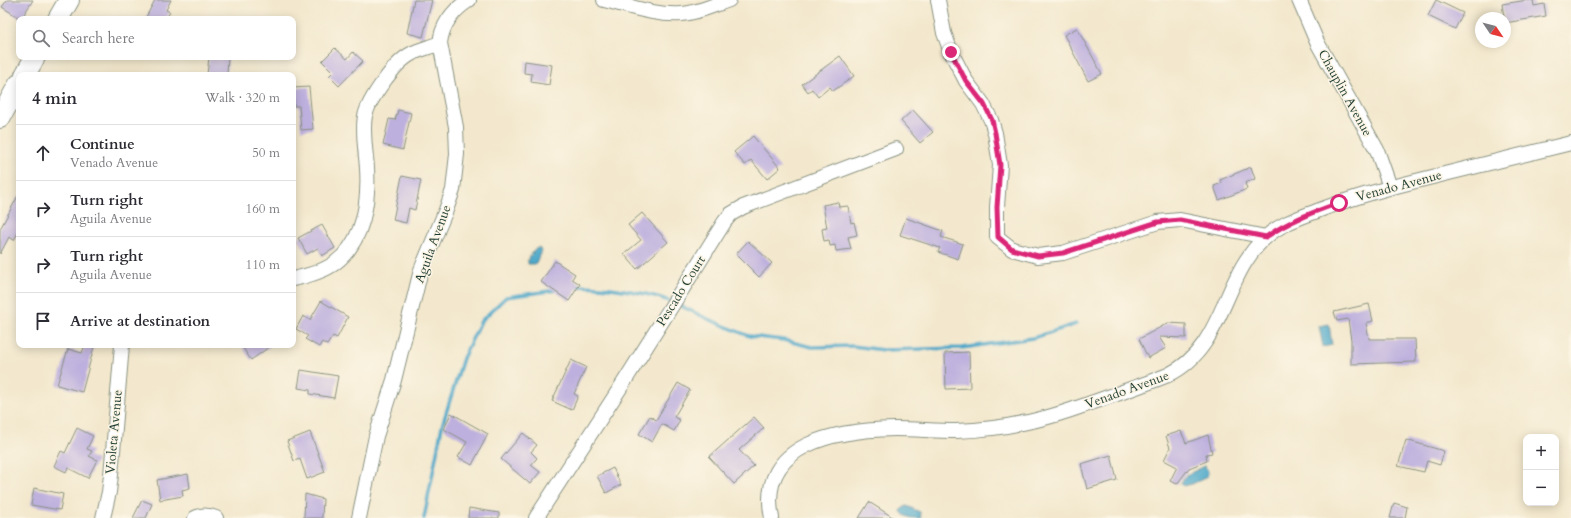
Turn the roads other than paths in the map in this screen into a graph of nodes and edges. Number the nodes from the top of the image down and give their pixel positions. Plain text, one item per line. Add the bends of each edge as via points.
1 (69, 0) edge
2 (468, 0) edge
3 (604, 0) edge
4 (730, 0) edge
5 (938, 0) edge
6 (1299, 0) edge
7 (60, 16) edge
8 (440, 43) junction
9 (33, 60) edge
10 (26, 72) edge
11 (16, 94) edge
12 (0, 118) edge
13 (1571, 143) edge
14 (896, 149) dead end
15 (1390, 187) junction
16 (1266, 237) junction
17 (296, 278) edge
18 (122, 348) edge
19 (103, 518) edge
20 (195, 518) edge
21 (216, 518) edge
22 (359, 518) edge
23 (536, 518) edge
24 (772, 518) edge

1 - 7 street
2 - 8 street, Aguila Avenue via 457,8 448,20 441,31
3 - 4 street via 666,14 683,14
5 - 16 street via 944,33 951,52 966,81 984,104 992,120 1000,165 998,237 1012,249 1038,256 1063,253 1158,222 1180,220
6 - 15 street, Chauplin Avenue via 1317,42 1376,150
8 - 17 street via 411,54 402,61 368,105 365,118 368,186 361,225 355,239 347,252 335,263
8 - 22 street, Aguila Avenue via 456,127 457,154 453,190 421,270 394,380 376,436
9 - 10 street
11 - 12 street
13 - 15 street, Venado Avenue
14 - 23 street, Pescado Court via 743,207 731,214
15 - 16 street, Venado Avenue via 1298,218
16 - 24 street, Venado Avenue via 1244,264 1208,340 1180,370 1055,415 1022,423 955,431 867,431 809,443 791,454 775,476 770,497
18 - 19 street, Violeta Avenue via 109,492
20 - 21 street via 210,515

